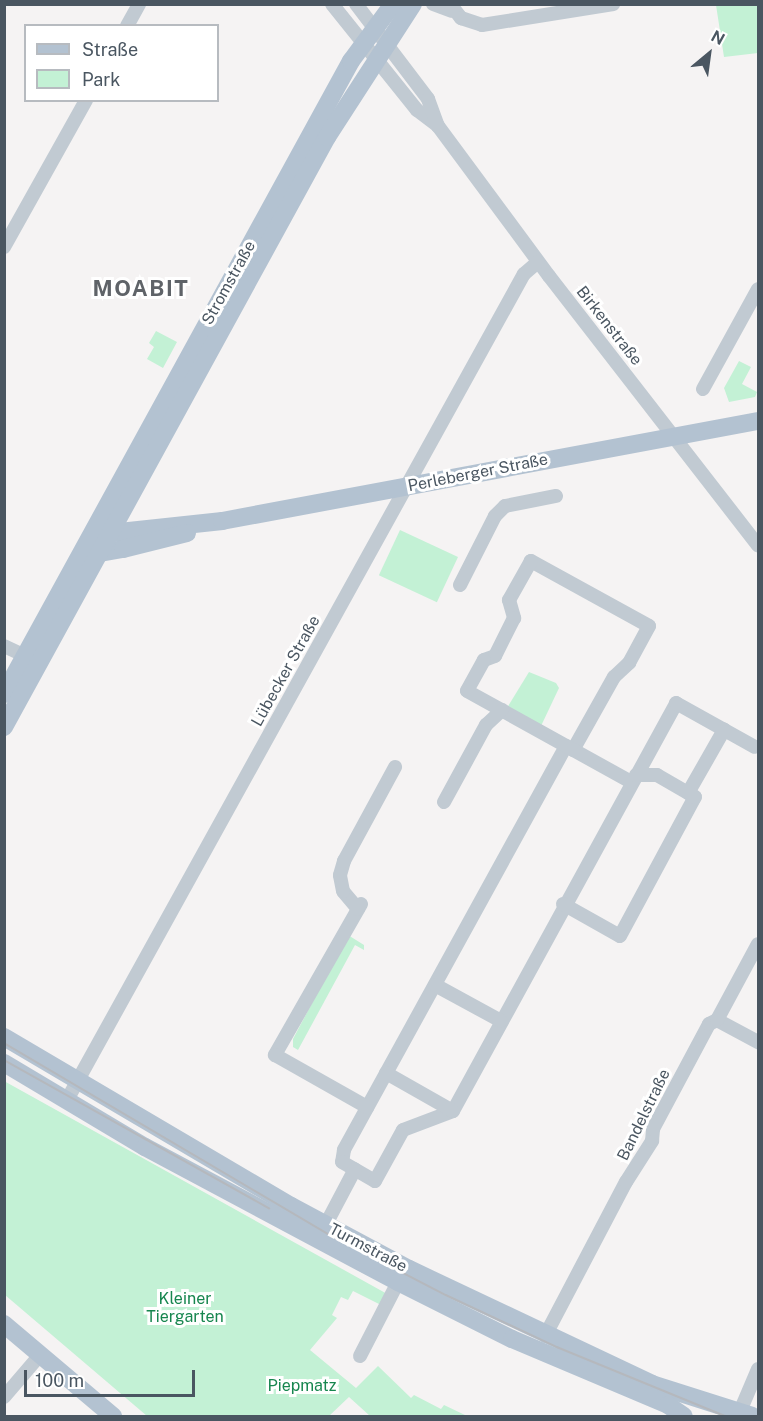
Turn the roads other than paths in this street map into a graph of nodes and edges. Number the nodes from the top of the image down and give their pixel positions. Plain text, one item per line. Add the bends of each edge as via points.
1 (139, 4) edge
2 (332, 4) edge
3 (356, 4) edge
4 (393, 4) edge
5 (413, 4) edge
6 (433, 4) edge
7 (613, 4) edge
8 (451, 8) edge
9 (129, 24) edge
10 (376, 28) junction
11 (387, 43) junction
12 (363, 45) junction
13 (375, 61) junction
14 (85, 102) edge
15 (438, 126) junction
16 (320, 133) junction
17 (4, 247) edge
18 (538, 262) junction
19 (759, 289) edge
20 (703, 389) dead end
21 (759, 421) edge
22 (675, 436) junction
23 (406, 487) junction
24 (556, 496) dead end
25 (197, 525) junction
26 (103, 530) junction
27 (759, 544) edge
28 (93, 549) junction
29 (460, 585) dead end
30 (4, 646) edge
31 (25, 657) junction
32 (4, 694) edge
33 (502, 710) junction
34 (4, 728) edge
35 (724, 730) junction
36 (755, 747) dead end
37 (570, 748) junction
38 (395, 767) dead end
39 (633, 778) junction
40 (688, 793) junction
41 (444, 802) dead end
42 (563, 904) junction
43 (759, 944) edge
44 (435, 985) junction
45 (717, 1020) junction
46 (501, 1021) junction
47 (4, 1037) edge
48 (759, 1042) edge
49 (4, 1063) edge
50 (386, 1073) junction
51 (80, 1080) junction
52 (67, 1100) junction
53 (368, 1107) junction
54 (453, 1111) junction
55 (355, 1169) junction
56 (325, 1226) junction
57 (398, 1282) junction
58 (7, 1332) edge
59 (545, 1336) junction
60 (40, 1355) junction
61 (360, 1356) dead end
62 (759, 1369) edge
63 (4, 1397) edge
64 (108, 1415) edge
65 (744, 1415) edge
66 (684, 1416) edge

1 - 9 street
2 - 12 street, Birkenstraße
3 - 10 street, Birkenstraße
4 - 10 main road, Stromstraße
5 - 11 main road, Stromstraße
6 - 8 street
7 - 8 street via 482,25 469,22
10 - 11 street, Birkenstraße
10 - 12 main road, Stromstraße
11 - 13 main road, Stromstraße
11 - 15 street, Birkenstraße via 428,99
12 - 13 street, Birkenstraße
12 - 16 main road, Stromstraße
13 - 15 street, Birkenstraße via 417,110
13 - 16 main road, Stromstraße
14 - 17 street
15 - 18 street, Birkenstraße
16 - 26 main road, Stromstraße
18 - 22 street, Birkenstraße
18 - 23 street, Lübecker Straße via 524,273
19 - 20 street
21 - 22 main road, Perleberger Straße
22 - 23 main road, Perleberger Straße
22 - 27 street, Birkenstraße
23 - 25 main road, Perleberger Straße
23 - 51 street, Lübecker Straße
24 - 29 street via 505,506
25 - 26 main road, Perleberger Straße via 187,522
25 - 28 main road, Perleberger Straße via 191,532
26 - 28 main road, Stromstraße
28 - 31 main road, Stromstraße
28 - 34 main road, Stromstraße
30 - 31 street
31 - 32 main road, Stromstraße
33 - 37 street
33 - 37 street via 467,691 484,660 495,656 514,618 509,600 531,561 649,626 629,663 614,677
33 - 41 street via 486,725
35 - 36 street
35 - 39 street via 676,704
35 - 40 street
37 - 39 street
37 - 44 street
38 - 53 street via 340,875 343,891 360,906 275,1055
39 - 40 street via 657,775
39 - 42 street
40 - 42 street via 695,797 620,936
42 - 46 street
43 - 45 street, Bandelstraße
44 - 46 street
44 - 50 street
45 - 48 street
45 - 59 street, Bandelstraße via 709,1024 653,1129 652,1141 626,1182
46 - 54 street
47 - 51 main road, Turmstraße
49 - 52 main road, Turmstraße
50 - 53 street
50 - 54 street
51 - 52 street, Lübecker Straße
51 - 56 main road, Turmstraße
52 - 57 main road, Turmstraße via 145,1147
53 - 55 street via 344,1149 342,1162
54 - 55 street via 403,1130 375,1180
55 - 56 street
56 - 59 main road, Turmstraße
57 - 61 street
57 - 66 main road, Turmstraße via 512,1339
58 - 60 main road
59 - 65 main road, Turmstraße via 652,1384
60 - 63 street
60 - 64 main road
62 - 65 street

